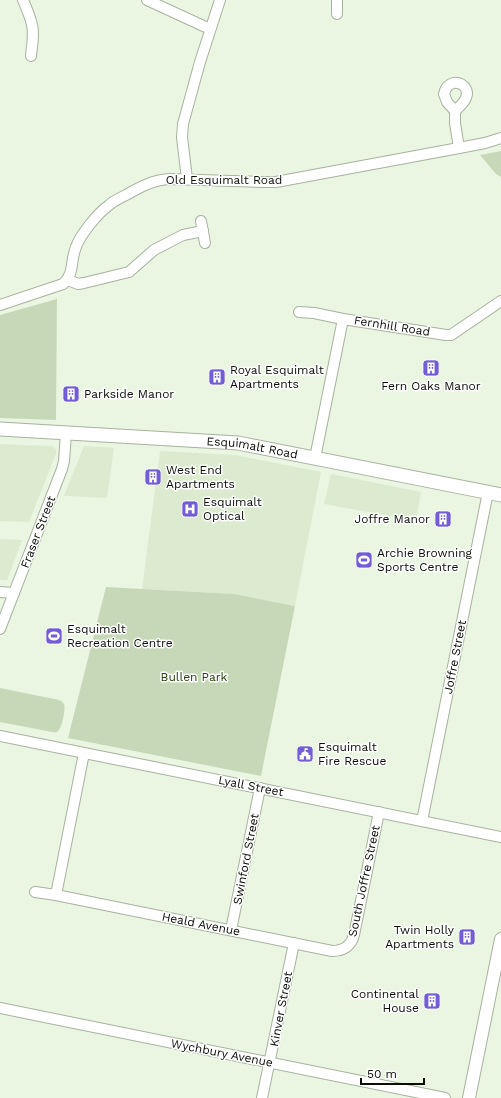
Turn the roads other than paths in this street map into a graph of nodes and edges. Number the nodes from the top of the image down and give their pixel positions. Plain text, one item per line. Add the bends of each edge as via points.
1 (22, 0) edge
2 (147, 0) edge
3 (220, 0) edge
4 (337, 0) edge
5 (337, 14) dead end
6 (210, 29) junction
7 (31, 56) dead end
8 (455, 111) dead end
9 (501, 138) edge
10 (459, 148) junction
11 (187, 179) junction
12 (205, 244) dead end
13 (68, 280) junction
14 (501, 301) edge
15 (0, 304) edge
16 (299, 312) dead end
17 (343, 319) junction
18 (0, 429) edge
19 (66, 433) junction
20 (315, 458) junction
21 (488, 492) junction
22 (501, 495) edge
23 (0, 592) edge
24 (14, 593) junction
25 (0, 629) edge
26 (0, 736) edge
27 (84, 753) junction
28 (260, 788) junction
29 (379, 812) junction
30 (422, 821) junction
31 (501, 837) edge
32 (35, 892) dead end
33 (56, 895) junction
34 (231, 930) junction
35 (501, 939) edge
36 (294, 943) junction
37 (346, 948) joint
38 (0, 1008) edge
39 (270, 1063) junction
40 (262, 1098) edge
41 (445, 1098) edge
42 (469, 1098) edge

1 - 7 street via 32,25
2 - 6 street
3 - 6 street
4 - 5 street
6 - 11 street via 182,131
8 - 10 street
9 - 10 street, Old Esquimalt Road
10 - 11 street, Old Esquimalt Road via 274,182
11 - 13 street, Old Esquimalt Road via 152,181 104,209 79,240
12 - 13 street via 202,226 154,250 124,274 84,283 73,283
13 - 15 street via 64,284
14 - 17 street, Fernhill Road via 450,335
16 - 17 street
17 - 20 street, Fernhill Road
18 - 19 main road, Esquimalt Road
19 - 20 main road, Esquimalt Road via 232,442
19 - 24 street, Fraser Street via 62,469
20 - 21 main road, Esquimalt Road
21 - 22 main road, Esquimalt Road
21 - 30 street, Joffre Street
23 - 24 street
24 - 25 street, Fraser Street
26 - 27 street, Lyall Street
27 - 28 street, Lyall Street
27 - 33 street
28 - 29 street, Lyall Street
28 - 34 street, Swinford Street
29 - 30 street, Lyall Street
29 - 37 street, South Joffre Street via 354,936
30 - 31 street, Lyall Street
32 - 33 street, Heald Avenue
33 - 34 street, Heald Avenue
34 - 36 street, Heald Avenue
35 - 42 street
36 - 37 street, Heald Avenue via 332,951
36 - 39 street, Kinver Street
38 - 39 street, Wychbury Avenue
39 - 40 street, Kinver Street
39 - 41 street, Wychbury Avenue

